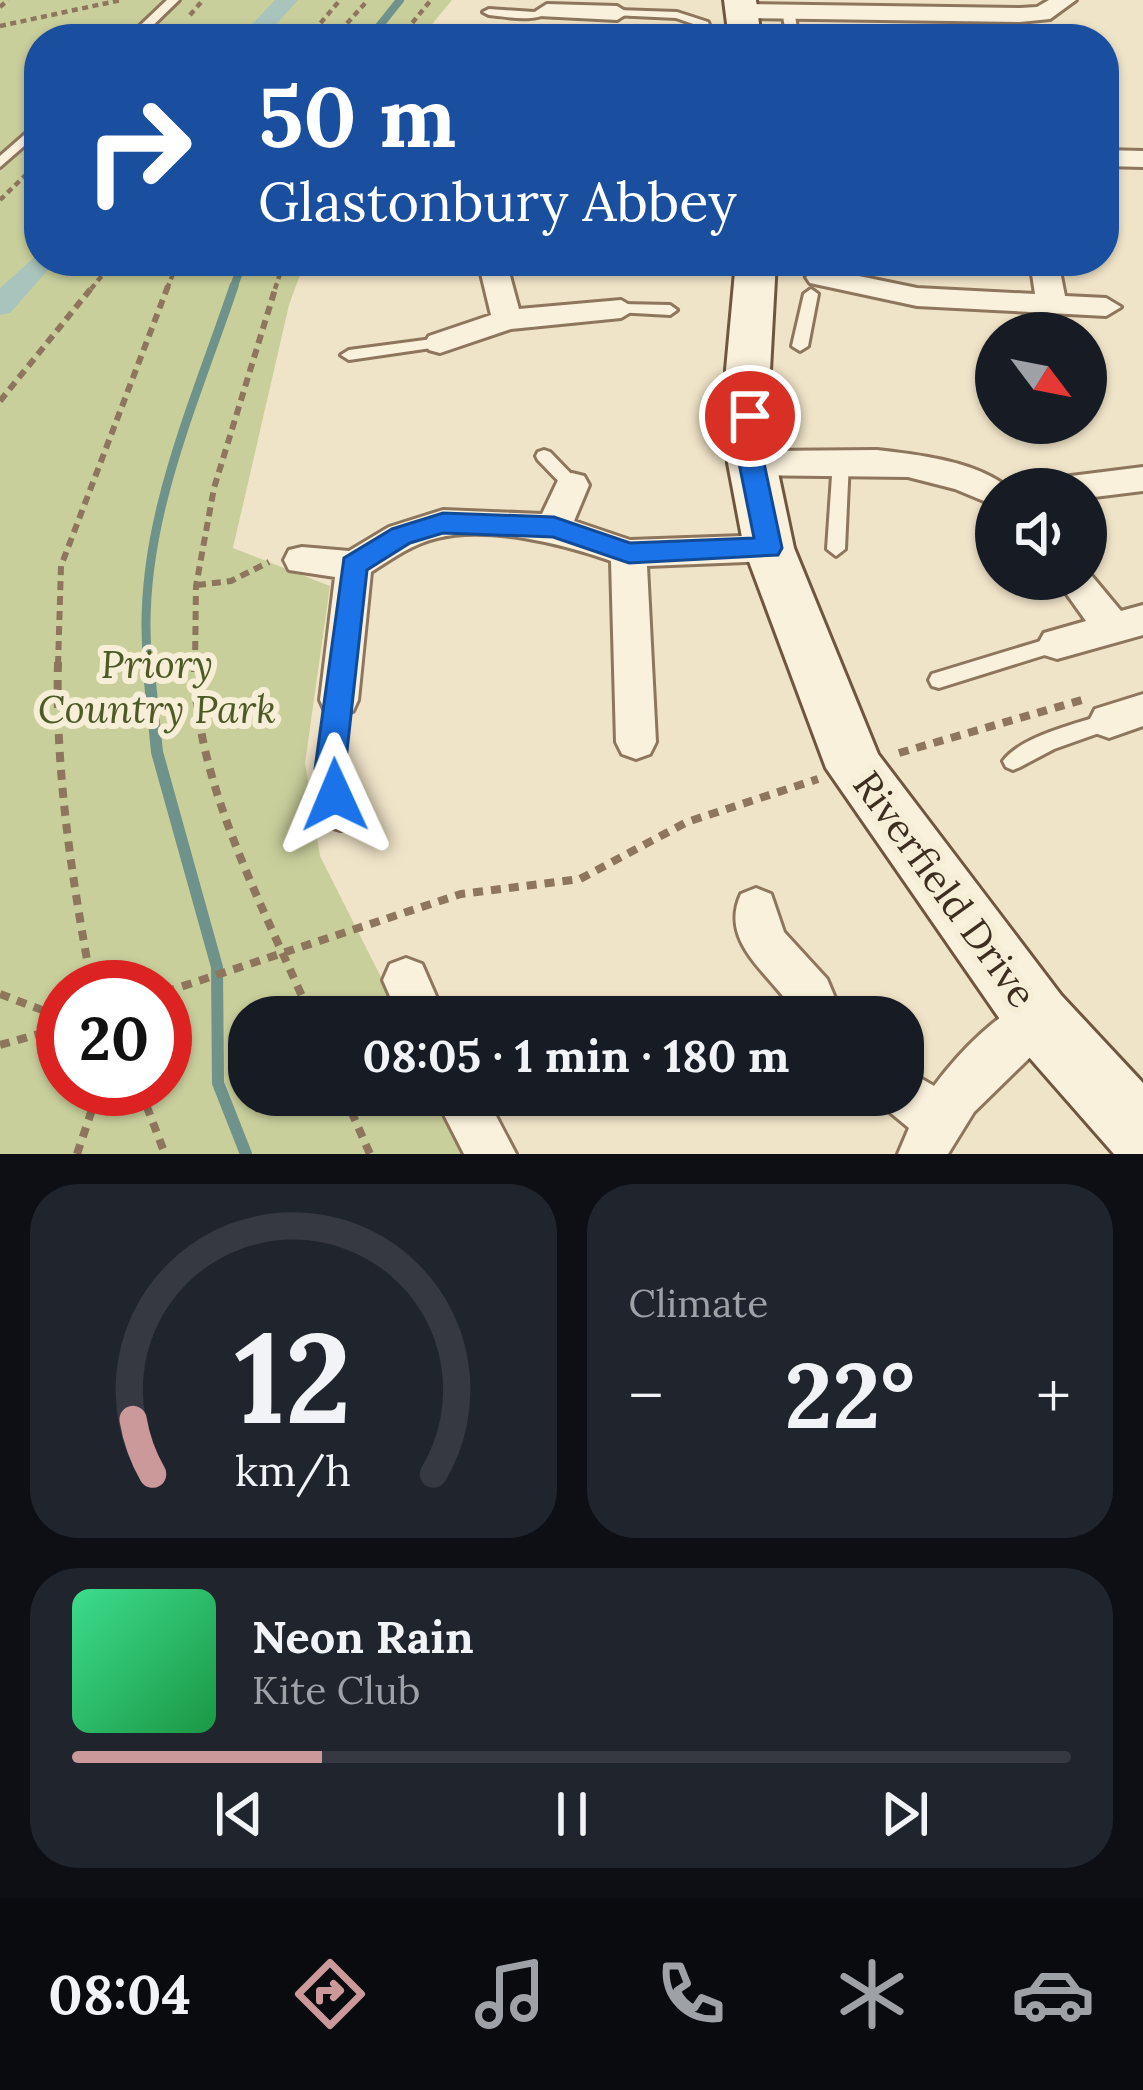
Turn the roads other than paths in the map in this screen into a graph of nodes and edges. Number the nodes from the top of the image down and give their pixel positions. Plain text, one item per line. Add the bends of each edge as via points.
1 (173, 0) edge
2 (1066, 0) edge
3 (867, 5) edge
4 (576, 6) edge
5 (548, 11) joint
6 (490, 12) dead end
7 (617, 13) joint
8 (742, 17) edge
9 (148, 24) edge
10 (704, 24) edge
11 (24, 141) edge
12 (0, 163) edge
13 (496, 276) edge
14 (755, 276) edge
15 (1046, 276) edge
16 (817, 278) edge
17 (1052, 304) junction
18 (1106, 307) dead end
19 (621, 309) joint
20 (670, 310) dead end
21 (506, 320) junction
22 (440, 343) joint
23 (800, 346) dead end
24 (349, 355) dead end
25 (544, 456) dead end
26 (841, 461) junction
27 (752, 463) junction
28 (1143, 479) edge
29 (1107, 484) edge
30 (572, 485) joint
31 (975, 485) edge
32 (554, 527) junction
33 (769, 548) junction
34 (836, 549) dead end
35 (629, 553) junction
36 (302, 560) road end
37 (354, 565) junction
38 (1099, 600) edge
39 (1128, 624) edge
40 (1057, 644) joint
41 (939, 680) dead end
42 (338, 700) joint
43 (1117, 709) edge
44 (636, 742) dead end
45 (1013, 761) dead end
46 (340, 820) dead end
47 (756, 908) dead end
48 (811, 996) edge
49 (1038, 1018) junction
50 (470, 1116) edge
51 (921, 1122) edge
52 (1143, 1134) edge
53 (491, 1154) edge

1 - 9 lane
2 - 3 street via 1021,15
3 - 8 street via 790,22
4 - 5 street
4 - 7 street
5 - 6 lane
7 - 10 lane
11 - 12 lane
13 - 21 street
14 - 27 street, Riverfield Drive
15 - 17 street
16 - 17 street via 917,297
16 - 23 lane
17 - 18 street
19 - 20 lane
19 - 21 street
21 - 22 street
22 - 24 lane
25 - 30 lane
26 - 27 street
26 - 31 street via 935,468
26 - 34 lane
27 - 33 street, Riverfield Drive
28 - 29 street
30 - 32 street
32 - 35 street
32 - 37 street via 443,523 401,536
33 - 35 street
33 - 49 street, Riverfield Drive via 854,768
35 - 44 street
36 - 37 street
37 - 42 street
38 - 39 street
39 - 40 street
40 - 41 lane
42 - 46 lane via 330,769
43 - 45 lane
47 - 48 street via 764,943
49 - 51 street
49 - 52 street, Riverfield Drive
50 - 53 street

